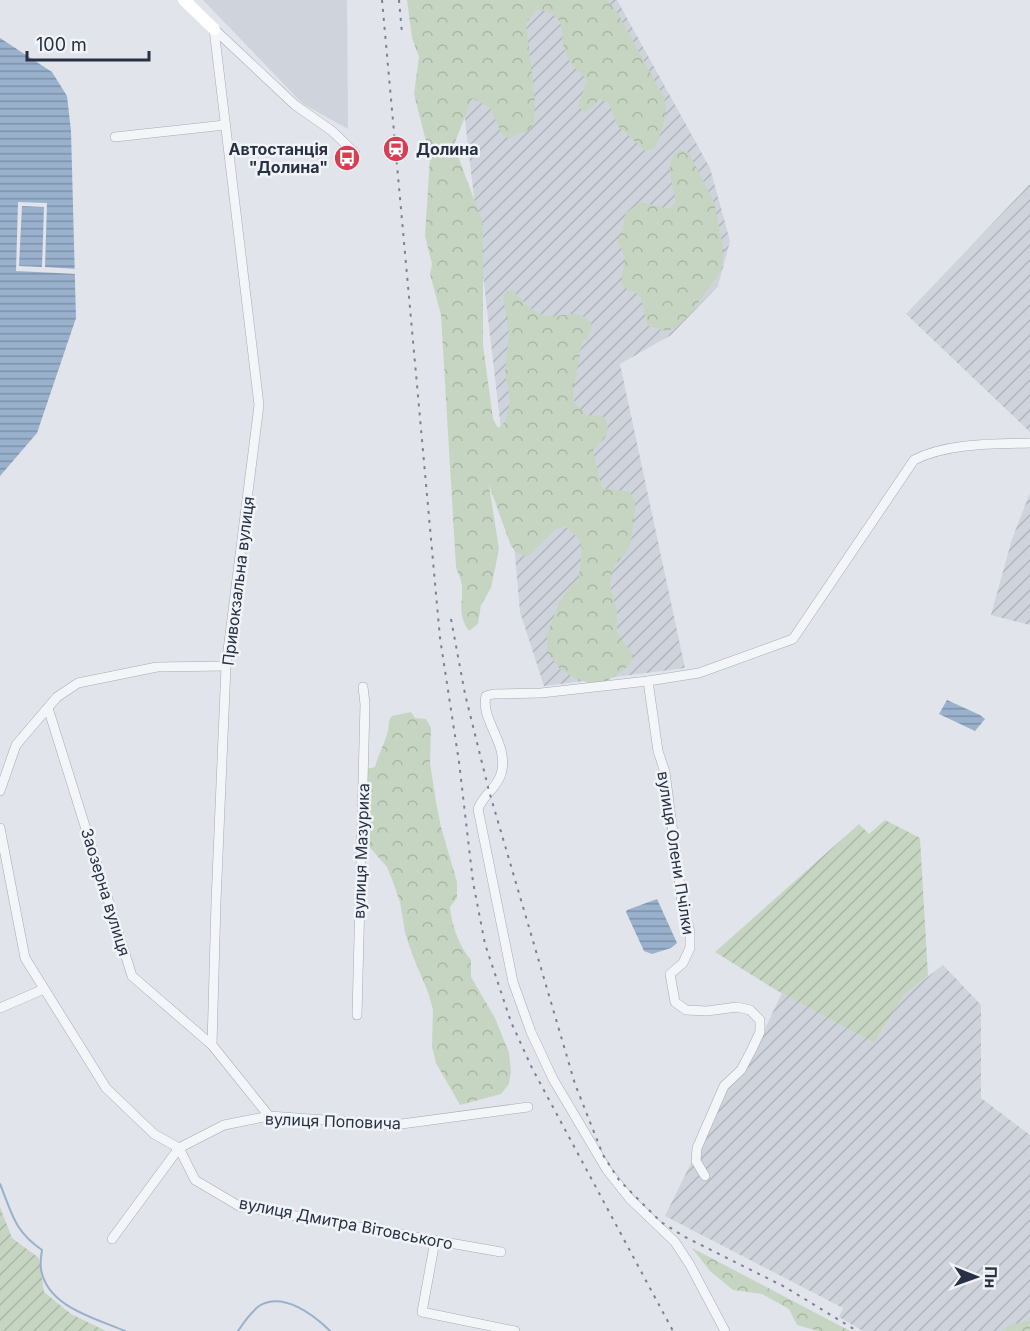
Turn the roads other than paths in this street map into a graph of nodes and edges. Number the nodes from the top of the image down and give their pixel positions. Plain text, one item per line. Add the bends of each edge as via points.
1 (184, 0) edge
2 (214, 29) junction
3 (225, 125) junction
4 (115, 137) dead end
5 (355, 153) dead end
6 (1030, 443) edge
7 (226, 666) junction
8 (648, 681) junction
9 (363, 687) dead end
10 (48, 708) junction
11 (0, 791) edge
12 (0, 828) edge
13 (44, 989) junction
14 (0, 1008) edge
15 (357, 1015) dead end
16 (213, 1045) junction
17 (528, 1107) dead end
18 (269, 1116) junction
19 (180, 1149) junction
20 (705, 1176) dead end
21 (112, 1239) dead end
22 (435, 1241) junction
23 (501, 1252) dead end
24 (515, 1331) edge
25 (725, 1331) edge

1 - 2 street
2 - 3 street, Привокзальна вулиця
2 - 5 street
3 - 4 street
3 - 7 street, Привокзальна вулиця via 260,405
6 - 8 street via 975,445 914,460 793,639 699,672
7 - 10 street via 157,667 78,683
7 - 16 street, Привокзальна вулиця
8 - 20 street, вулиця Олени Пчілки via 690,932 690,948 683,963 670,974 675,1002 686,1010 737,1006 750,1010 760,1020 760,1032 741,1070 724,1086 697,1148 696,1161
8 - 25 street via 486,696 484,705 500,742 502,774 481,799 478,809 513,982 553,1079 607,1170 630,1199 675,1242
9 - 15 street, вулиця Мазурика
10 - 11 street via 16,745
10 - 16 street, Заозерна вулиця via 132,976
12 - 13 street via 25,958
13 - 14 street
13 - 19 street via 106,1088 153,1134
16 - 18 street
17 - 18 street, вулиця Поповича via 394,1125
18 - 19 street, вулиця Поповича via 224,1125
19 - 21 street, вулиця Поповича
19 - 22 street, вулиця Дмитра Вітовського via 195,1180 239,1206
22 - 23 street, вулиця Дмитра Вітовського
22 - 24 street via 422,1312

